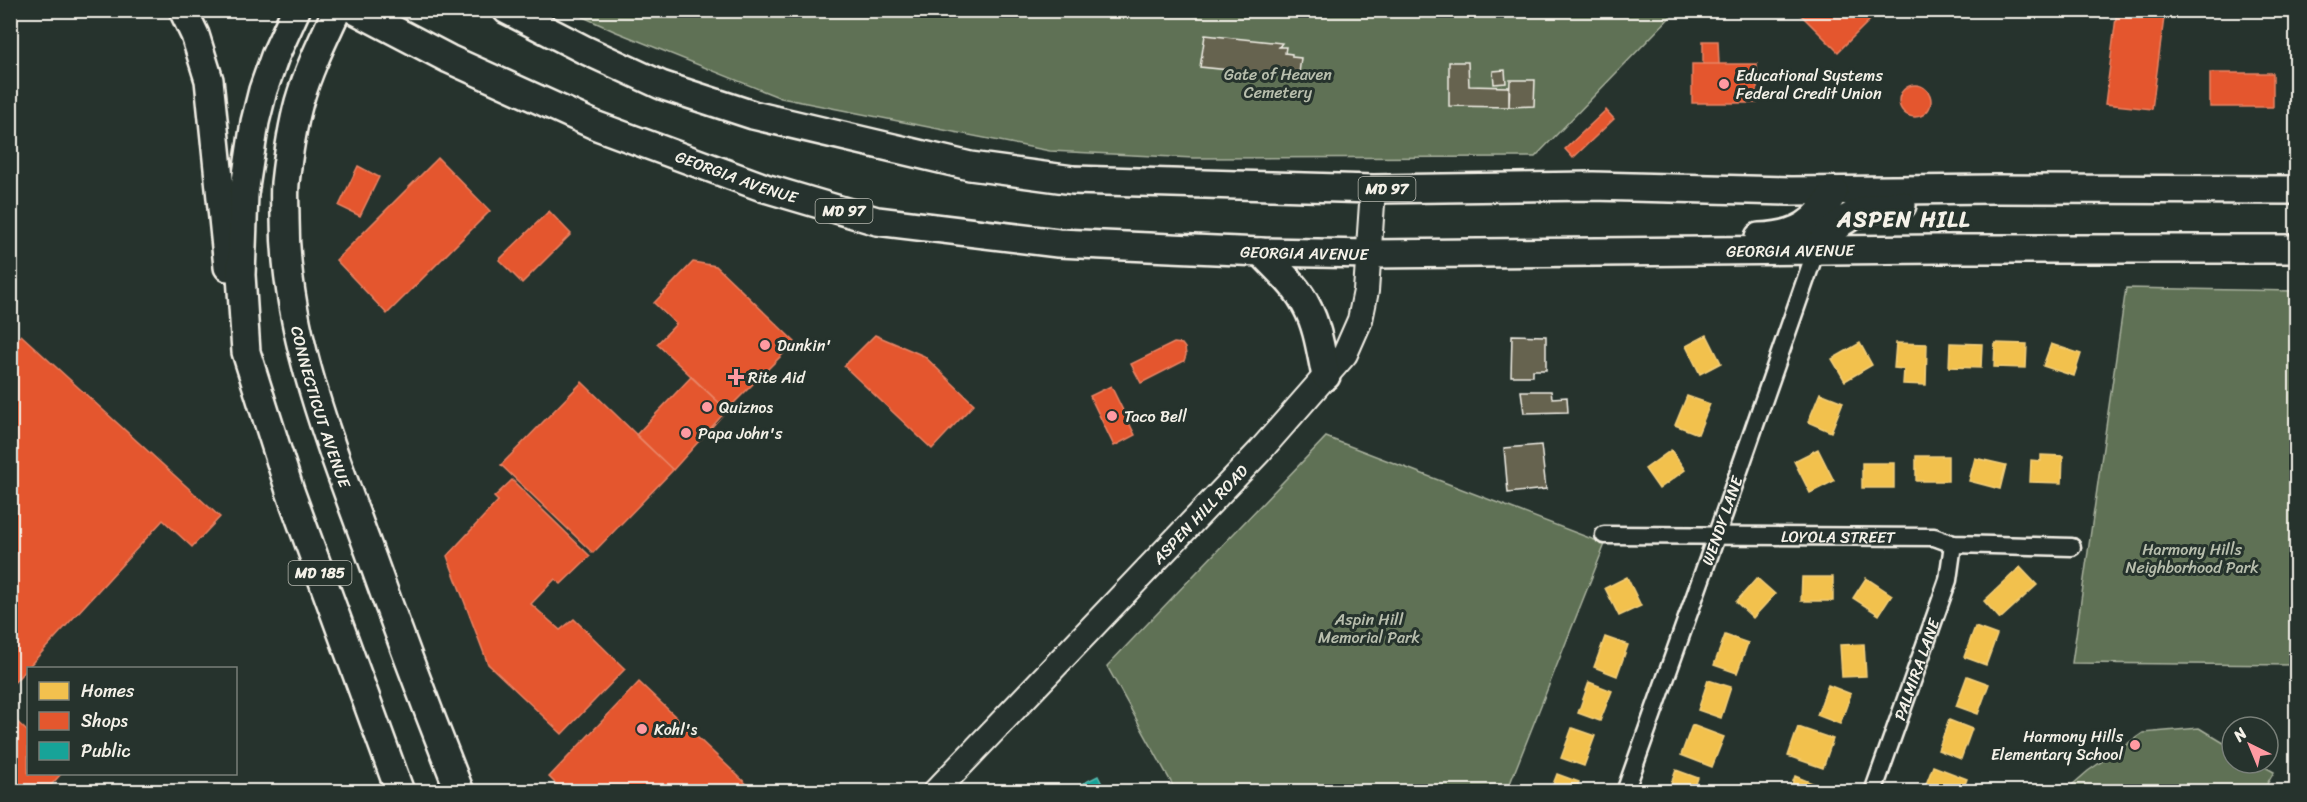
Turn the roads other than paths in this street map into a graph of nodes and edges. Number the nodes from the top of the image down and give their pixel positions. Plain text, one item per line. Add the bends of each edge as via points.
1 (183, 10) edge
2 (296, 10) edge
3 (337, 10) edge
4 (355, 10) edge
5 (507, 10) edge
6 (1373, 189) junction
7 (2025, 189) junction
8 (2296, 190) edge
9 (1834, 191) junction
10 (2296, 249) edge
11 (1816, 250) junction
12 (1666, 251) junction
13 (1261, 252) junction
14 (1370, 254) junction
15 (246, 352) junction
16 (1326, 376) junction
17 (1717, 534) junction
18 (1604, 535) dead end
19 (1953, 544) junction
20 (2072, 547) dead end
21 (400, 792) edge
22 (460, 792) edge
23 (935, 792) edge
24 (1624, 792) edge
25 (1873, 792) edge

1 - 15 main road via 209,80 230,288
2 - 15 main road, MD 185 via 262,90 244,194 241,275
3 - 22 main road, CONNECTICUT AVENUE / MD 185 via 307,79 293,130 285,184 285,246 291,302 347,491
4 - 13 main road, GEORGIA AVENUE / MD 97 via 597,126 765,188 877,221 1058,243
5 - 6 main road, MD 97 via 661,85 753,115 970,166 1073,180
6 - 9 main road, MD 97 via 1593,186
6 - 14 street, ASPEN HILL ROAD
7 - 8 main road, MD 97
7 - 9 main road, MD 97
7 - 11 main road via 2007,202 1879,206 1861,211 1836,227
9 - 12 main road via 1824,209 1794,232 1776,237 1687,239
10 - 11 main road, GEORGIA AVENUE / MD 97
11 - 12 main road, GEORGIA AVENUE / MD 97
11 - 17 street, WENDY LANE
12 - 14 main road, GEORGIA AVENUE / MD 97
13 - 14 main road, GEORGIA AVENUE / MD 97
13 - 16 main road via 1302,297
14 - 16 street, ASPEN HILL ROAD via 1360,320 1345,354
15 - 21 main road, MD 185 via 290,491
16 - 23 street, ASPEN HILL ROAD via 1259,452
17 - 18 street, LOYOLA STREET
17 - 19 street, LOYOLA STREET via 1934,537
17 - 24 street, WENDY LANE
19 - 20 street, LOYOLA STREET
19 - 25 street, PALMIRA LANE via 1948,580

